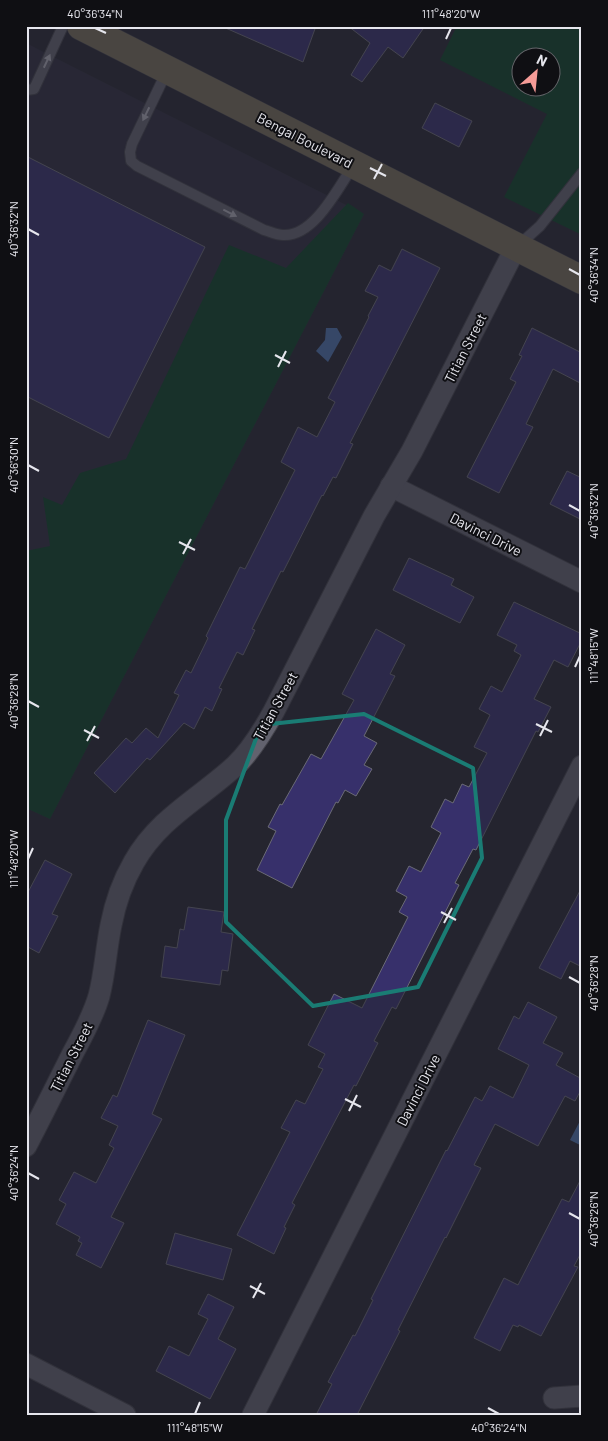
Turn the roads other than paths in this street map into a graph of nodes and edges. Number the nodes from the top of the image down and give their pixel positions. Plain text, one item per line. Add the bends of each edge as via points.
1 (63, 26) edge
2 (81, 26) edge
3 (167, 70) junction
4 (26, 90) edge
5 (353, 164) junction
6 (582, 173) edge
7 (516, 247) junction
8 (582, 280) edge
9 (391, 486) junction
10 (582, 582) edge
11 (582, 766) edge
12 (26, 1146) edge
13 (26, 1364) edge
14 (582, 1396) edge
15 (554, 1398) dead end
16 (125, 1415) edge
17 (253, 1415) edge

4 -> 1 lane via 34,89
2 - 3 main road, Bengal Boulevard
3 - 5 main road, Bengal Boulevard
3 -> 5 lane via 132,144 131,160 136,166 264,230 285,235 298,233 312,224
5 - 7 main road, Bengal Boulevard
6 - 7 lane via 540,226
7 - 8 main road, Bengal Boulevard
7 - 9 street, Titian Street
9 - 10 street, Davinci Drive
9 - 12 street, Titian Street via 258,739 236,765 155,832 134,862 118,897 105,971 90,1020
11 - 17 street, Davinci Drive
13 - 16 street
14 - 15 street

